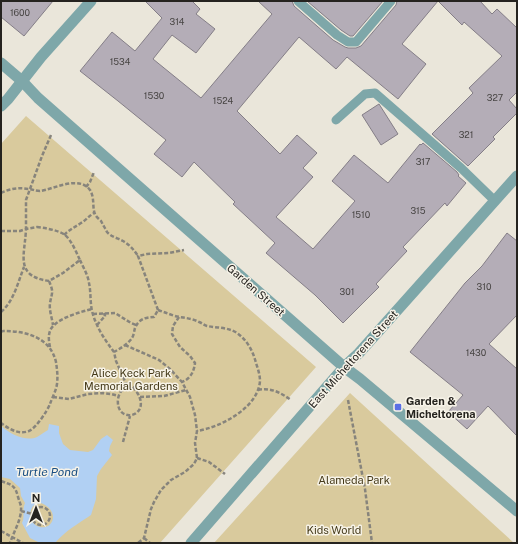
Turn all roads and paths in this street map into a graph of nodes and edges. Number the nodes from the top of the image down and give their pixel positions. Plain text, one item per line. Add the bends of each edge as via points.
1 (91, 1) edge
2 (298, 1) edge
3 (392, 1) edge
4 (1, 63) edge
5 (22, 81) junction
6 (1, 106) edge
7 (336, 120) dead end
8 (51, 135) dead end
9 (94, 172) dead end
10 (517, 176) edge
11 (86, 187) junction
12 (30, 189) junction
13 (1, 193) edge
14 (496, 201) junction
15 (94, 213) junction
16 (26, 229) junction
17 (1, 232) edge
18 (64, 235) junction
19 (184, 250) dead end
20 (138, 256) junction
21 (80, 260) junction
22 (25, 266) junction
23 (49, 281) junction
24 (92, 309) junction
25 (158, 310) junction
26 (1, 312) edge
27 (104, 313) junction
28 (93, 314) junction
29 (179, 317) junction
30 (97, 325) junction
31 (136, 325) junction
32 (53, 326) junction
33 (1, 327) edge
34 (2, 331) edge
35 (125, 345) junction
36 (50, 347) junction
37 (114, 352) junction
38 (344, 368) junction
39 (182, 382) junction
40 (127, 386) junction
41 (186, 390) junction
42 (258, 390) junction
43 (119, 396) junction
44 (52, 397) junction
45 (140, 397) junction
46 (292, 400) dead end
47 (348, 400) dead end
48 (130, 416) junction
49 (1, 423) edge
50 (197, 430) junction
51 (122, 442) dead end
52 (197, 458) junction
53 (225, 474) dead end
54 (1, 481) edge
55 (22, 511) junction
56 (517, 511) edge
57 (32, 513) junction
58 (1, 531) edge
59 (12, 536) junction
60 (144, 538) junction
61 (10, 543) edge
62 (23, 543) edge
63 (138, 543) edge
64 (150, 543) edge
65 (191, 543) edge
66 (372, 543) edge

1 - 5 street
2 - 3 lane via 337,35 348,42 356,42
4 - 5 street, Garden Street
5 - 6 street
5 - 38 street, Garden Street via 38,98
7 - 14 lane via 365,94 375,93
8 - 12 path
9 - 11 path
10 - 14 street, East Micheltorena Street
11 - 12 path via 77,183 42,190
11 - 15 path via 92,196
12 - 13 path via 16,188
12 - 16 path via 26,200
14 - 38 street, East Micheltorena Street
15 - 18 path
15 - 20 path via 111,236 123,240
16 - 17 path
16 - 18 path via 48,228
16 - 22 path
18 - 21 path
19 - 20 path
20 - 25 path
21 - 23 path
21 - 24 path via 90,284
22 - 23 path via 34,278
22 - 26 path via 12,297
23 - 32 path via 53,293 50,303
24 - 28 path
24 - 32 path via 73,314
25 - 29 path
25 - 31 path via 154,317 143,319
27 - 28 path
27 - 30 path
27 - 31 path via 115,313
28 - 30 path
29 - 39 path via 173,326 172,334 195,363 188,380
29 - 42 path via 230,330 241,336 256,360 260,374
30 - 37 path
31 - 35 path via 132,338
32 - 36 path via 49,336
33 - 34 path
34 - 36 path via 27,334
35 - 37 path
35 - 39 path via 159,360
36 - 44 path via 58,371
37 - 40 path
38 - 56 street, Garden Street
38 - 65 street, East Micheltorena Street
39 - 41 path
40 - 43 path
40 - 45 path via 133,387
41 - 45 path via 164,396
41 - 50 path via 195,415
42 - 46 path via 272,390
42 - 50 path via 250,403 232,418 222,424
43 - 44 path via 97,393 69,399
43 - 48 path via 119,408
44 - 49 path via 43,417 31,430 13,430
45 - 48 path via 139,411
47 - 66 path via 365,489
48 - 51 path
50 - 52 path
52 - 53 path via 209,462
52 - 60 path via 185,472 161,490 151,509
54 - 55 path via 17,490
55 - 57 path
55 - 59 path
57 - 57 path via 35,522 39,524 48,522 50,518 48,510 44,507 39,507
58 - 59 path
59 - 61 path
59 - 62 path
60 - 63 path
60 - 64 path

